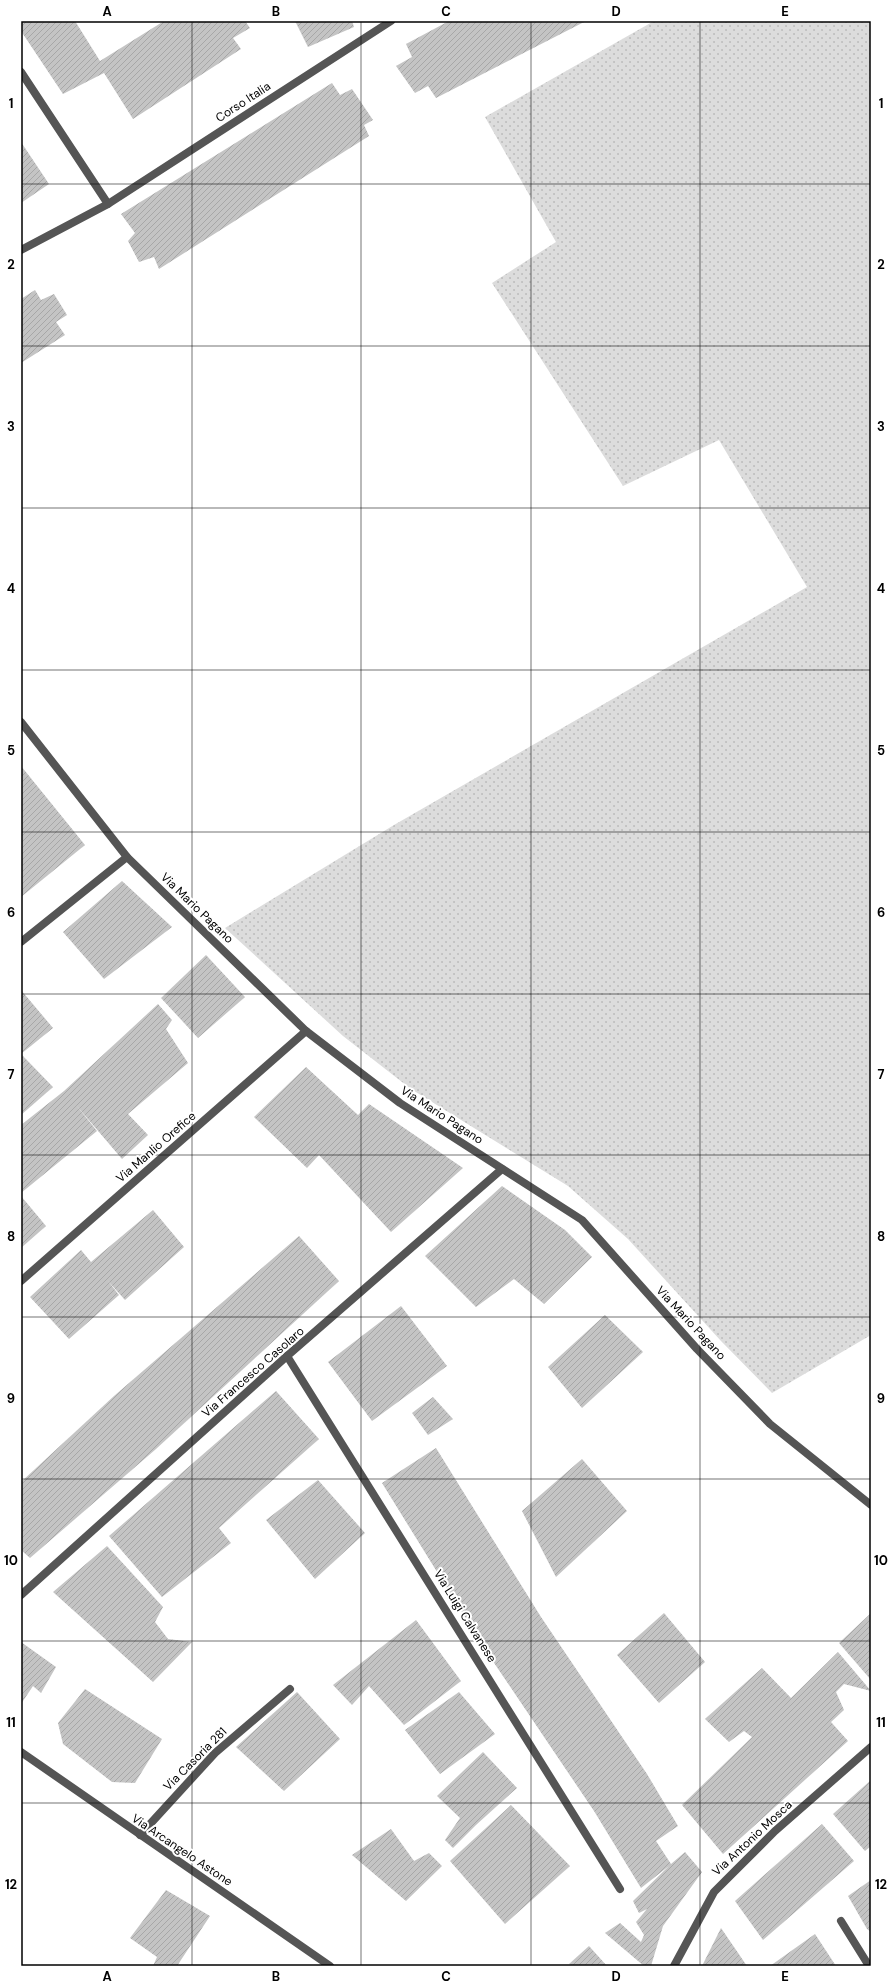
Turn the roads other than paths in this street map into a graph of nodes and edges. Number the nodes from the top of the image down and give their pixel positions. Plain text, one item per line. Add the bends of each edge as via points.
1 (391, 21) edge
2 (21, 72) edge
3 (108, 204) junction
4 (21, 250) edge
5 (21, 722) edge
6 (127, 857) junction
7 (21, 942) edge
8 (306, 1031) junction
9 (502, 1169) junction
10 (21, 1281) edge
11 (287, 1356) junction
12 (871, 1505) edge
13 (21, 1595) edge
14 (290, 1689) dead end
15 (871, 1747) edge
16 (21, 1752) edge
17 (140, 1835) junction
18 (620, 1889) dead end
19 (841, 1921) dead end
20 (330, 1966) edge
21 (674, 1966) edge
22 (869, 1966) edge

1 - 3 street, Corso Italia
2 - 3 street
3 - 4 street, Corso Italia
5 - 6 street, Via Mario Pagano
6 - 7 street
6 - 8 street, Via Mario Pagano
8 - 9 street, Via Mario Pagano via 400,1103
8 - 10 street, Via Manlio Orefice
9 - 11 street, Via Francesco Casolaro
9 - 12 street, Via Mario Pagano via 582,1220 697,1349 770,1424
11 - 13 street, Via Francesco Casolaro
11 - 18 street, Via Luigi Calvanese
14 - 17 street, Via Casoria 281 via 215,1753
15 - 21 street, Via Antonio Mosca via 775,1831 714,1892
16 - 17 street, Via Arcangelo Astone
17 - 20 street, Via Arcangelo Astone
19 - 22 street

